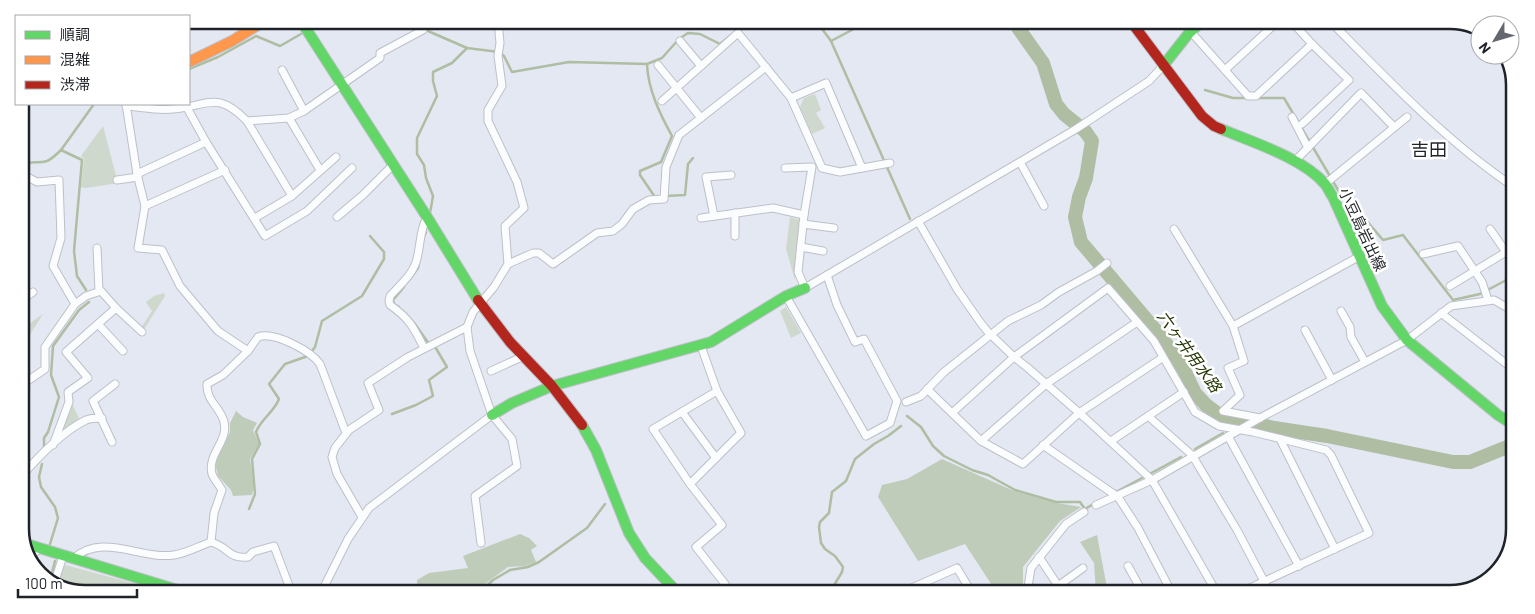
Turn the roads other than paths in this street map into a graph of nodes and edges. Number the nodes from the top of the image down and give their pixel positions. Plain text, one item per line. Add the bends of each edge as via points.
1 (251, 29) edge
2 (308, 29) edge
3 (499, 29) edge
4 (1136, 29) edge
5 (1193, 29) edge
6 (1269, 29) edge
7 (1298, 29) edge
8 (1338, 29) edge
9 (423, 30) dead end
10 (1190, 32) junction
11 (680, 41) dead end
12 (1312, 44) junction
13 (190, 62) edge
14 (658, 66) dead end
15 (701, 66) junction
16 (1163, 66) junction
17 (766, 67) junction
18 (282, 70) dead end
19 (1225, 70) junction
20 (342, 85) junction
21 (676, 88) junction
22 (791, 98) junction
23 (662, 101) dead end
24 (126, 105) edge
25 (186, 106) junction
26 (304, 112) junction
27 (1292, 117) dead end
28 (1407, 117) dead end
29 (289, 118) junction
30 (701, 118) junction
31 (247, 121) junction
32 (1302, 124) dead end
33 (1394, 127) junction
34 (206, 142) junction
35 (1311, 145) junction
36 (336, 157) dead end
37 (1295, 161) junction
38 (1020, 162) junction
39 (890, 163) dead end
40 (394, 165) junction
41 (352, 168) dead end
42 (785, 168) dead end
43 (862, 168) junction
44 (225, 170) junction
45 (320, 170) junction
46 (731, 175) dead end
47 (137, 176) junction
48 (29, 178) edge
49 (117, 180) dead end
50 (1327, 182) junction
51 (1506, 182) edge
52 (292, 196) junction
53 (145, 206) junction
54 (1044, 206) dead end
55 (735, 213) junction
56 (804, 215) junction
57 (714, 216) junction
58 (338, 217) dead end
59 (427, 217) junction
60 (254, 218) junction
61 (701, 218) dead end
62 (918, 221) junction
63 (803, 224) junction
64 (834, 228) dead end
65 (1174, 229) dead end
66 (1490, 229) dead end
67 (735, 236) dead end
68 (801, 247) junction
69 (97, 248) dead end
70 (824, 251) dead end
71 (1506, 252) joint
72 (1423, 254) dead end
73 (1360, 256) junction
74 (1107, 263) dead end
75 (508, 264) junction
76 (1474, 271) junction
77 (827, 274) junction
78 (1450, 286) dead end
79 (805, 288) junction
80 (99, 291) junction
81 (33, 292) dead end
82 (1486, 294) junction
83 (29, 295) edge
84 (786, 296) junction
85 (75, 304) junction
86 (481, 305) junction
87 (116, 308) junction
88 (1506, 308) edge
89 (1341, 311) dead end
90 (1441, 313) junction
91 (1137, 322) junction
92 (98, 324) junction
93 (1233, 326) junction
94 (467, 327) junction
95 (1305, 330) dead end
96 (142, 332) dead end
97 (992, 336) junction
98 (1407, 340) junction
99 (700, 346) junction
100 (424, 348) junction
101 (123, 351) dead end
102 (248, 351) junction
103 (524, 356) junction
104 (1014, 357) junction
105 (1162, 358) junction
106 (1365, 362) junction
107 (1506, 364) edge
108 (492, 371) dead end
109 (29, 379) edge
110 (1332, 380) junction
111 (115, 384) dead end
112 (1046, 384) junction
113 (552, 386) junction
114 (927, 389) junction
115 (717, 391) junction
116 (1184, 392) junction
117 (906, 402) dead end
118 (682, 412) junction
119 (1079, 412) junction
120 (952, 413) junction
121 (492, 415) junction
122 (1148, 416) junction
123 (102, 418) junction
124 (1260, 418) junction
125 (1506, 420) edge
126 (1240, 430) junction
127 (346, 433) junction
128 (1228, 436) junction
129 (1280, 438) junction
130 (112, 442) dead end
131 (981, 442) junction
132 (1110, 442) junction
133 (53, 445) junction
134 (1043, 445) junction
135 (1192, 455) junction
136 (716, 458) junction
137 (29, 468) edge
138 (1152, 480) junction
139 (690, 484) junction
140 (1118, 497) junction
141 (1096, 505) dead end
142 (1084, 512) dead end
143 (362, 517) junction
144 (211, 542) junction
145 (481, 543) dead end
146 (31, 545) edge
147 (40, 548) junction
148 (1335, 549) junction
149 (34, 553) edge
150 (1039, 557) junction
151 (68, 558) junction
152 (1128, 566) dead end
153 (1300, 566) junction
154 (1084, 568) dead end
155 (57, 578) edge
156 (1265, 583) junction
157 (725, 584) dead end
158 (160, 585) edge
159 (289, 585) edge
160 (325, 585) edge
161 (670, 585) edge
162 (918, 585) edge
163 (967, 585) edge
164 (1029, 585) edge
165 (1057, 585) edge
166 (1059, 585) edge
167 (1139, 585) edge
168 (1168, 585) edge
169 (1212, 585) edge
170 (1260, 585) edge

1 - 13 street
2 - 20 street
3 - 75 street via 502,86 488,110 488,120 517,182 524,208 505,226
4 - 16 street, 小豆島岩出線
5 - 10 street
6 - 19 street
7 - 12 street
8 - 51 street via 1453,140
9 - 20 street via 380,53 380,58
10 - 16 street
10 - 19 street
11 - 15 street
12 - 19 street via 1256,96 1248,96
12 - 32 street via 1348,80
14 - 21 street
15 - 17 street via 738,33
15 - 21 street
16 - 37 street, 小豆島岩出線 via 1202,116 1214,126
16 - 38 street via 1149,81
17 - 22 street
17 - 30 street
18 - 26 street
20 - 26 street
20 - 40 street
21 - 23 street
21 - 30 street
22 - 43 street via 822,168 840,172
22 - 43 street via 826,83
24 - 25 street via 172,109
24 - 47 street
25 - 31 street via 217,101 234,108
25 - 34 street
26 - 29 street
27 - 35 street
28 - 33 street
29 - 31 street
29 - 45 street
30 - 75 street via 679,135 666,167 664,199 648,200 634,209 613,231 597,233 553,264 539,253
31 - 52 street
33 - 35 street via 1361,94
33 - 50 street
34 - 44 street
34 - 47 street
35 - 37 street
36 - 45 street
37 - 50 street, 小豆島岩出線
38 - 54 street
38 - 62 street
39 - 43 street
40 - 58 street
40 - 59 street
41 - 60 street via 307,211 266,236
42 - 56 street via 812,168
44 - 53 street
44 - 60 street
45 - 52 street
46 - 57 street via 706,177
47 - 49 street
47 - 53 street
48 - 85 street via 37,182 59,180 61,238 53,266
50 - 73 street, 小豆島岩出線
52 - 60 street
53 - 102 street via 138,248 162,250 180,286 218,331
55 - 56 street via 773,208
55 - 57 street
55 - 67 street
56 - 63 street
57 - 61 street
59 - 86 street
59 - 100 street via 413,270 389,301 390,306 412,324
62 - 77 street
62 - 97 street via 957,289
63 - 64 street
63 - 68 street
65 - 93 street
66 - 71 street
68 - 70 street
68 - 79 street via 798,272
69 - 80 street
71 - 76 street
72 - 76 street via 1458,246
73 - 93 street
73 - 98 street, 小豆島岩出線 via 1382,306
74 - 97 street via 1008,322
75 - 86 street
76 - 78 street
76 - 82 street
77 - 79 street
77 - 84 street via 837,305 855,342 864,339 897,401 890,424 866,436
79 - 84 street
80 - 85 street
80 - 87 street
81 - 83 street
82 - 88 street
82 - 90 street via 1451,306
84 - 99 street
85 - 109 street via 45,347 45,368
86 - 94 street via 473,312
86 - 103 street
87 - 92 street
87 - 96 street
89 - 106 street
90 - 98 street
90 - 107 street
91 - 104 street via 1108,288
91 - 105 street via 1154,341
91 - 112 street
92 - 101 street
92 - 133 street via 66,352 88,378 68,392 69,402
93 - 124 street via 1244,361 1228,368 1240,395 1223,411
94 - 100 street
94 - 121 street via 470,351
95 - 110 street
97 - 104 street
97 - 114 street
98 - 106 street
98 - 125 street, 小豆島岩出線
99 - 113 street
99 - 115 street
100 - 127 street via 368,383 379,410
102 - 127 street via 258,337 271,336 316,358
102 - 144 street via 223,375 207,384 206,392 224,422 224,433 211,460 212,475 222,490 214,513
103 - 108 street
103 - 113 street
104 - 112 street
104 - 120 street
105 - 116 street
105 - 119 street
106 - 110 street
110 - 124 street
111 - 123 street via 94,401
112 - 119 street
112 - 131 street
113 - 121 street
113 - 161 street via 580,422 596,450 629,533 645,558
114 - 117 street
114 - 120 street
115 - 118 street
115 - 136 street via 741,433
116 - 122 street
116 - 126 street via 1195,412 1219,426
118 - 136 street
118 - 139 street via 653,429
119 - 132 street
119 - 134 street
120 - 131 street
121 - 143 street via 369,508
121 - 145 street via 512,439 517,466 475,496
122 - 132 street
122 - 135 street
123 - 130 street
123 - 133 street via 87,420
124 - 126 street
126 - 128 street
126 - 129 street
127 - 143 street via 332,457 337,474
128 - 135 street
128 - 153 street
129 - 148 street
129 - 148 street via 1326,450 1331,455 1369,533
131 - 134 street via 1022,464
132 - 138 street
133 - 137 street
134 - 140 street
135 - 138 street
135 - 156 street
136 - 139 street
138 - 140 street
138 - 169 street
139 - 157 street via 722,525 696,547
140 - 141 street
140 - 168 street
142 - 150 street via 1066,524
143 - 160 street
144 - 151 street via 175,555 148,555 123,548 98,547
144 - 159 street via 238,558 274,546
146 - 147 street
147 - 149 street
147 - 151 street
148 - 153 street
150 - 164 street via 1031,568
150 - 165 street
151 - 155 street
151 - 158 street
152 - 167 street
153 - 156 street
154 - 166 street
156 - 170 street
162 - 163 street via 957,568

